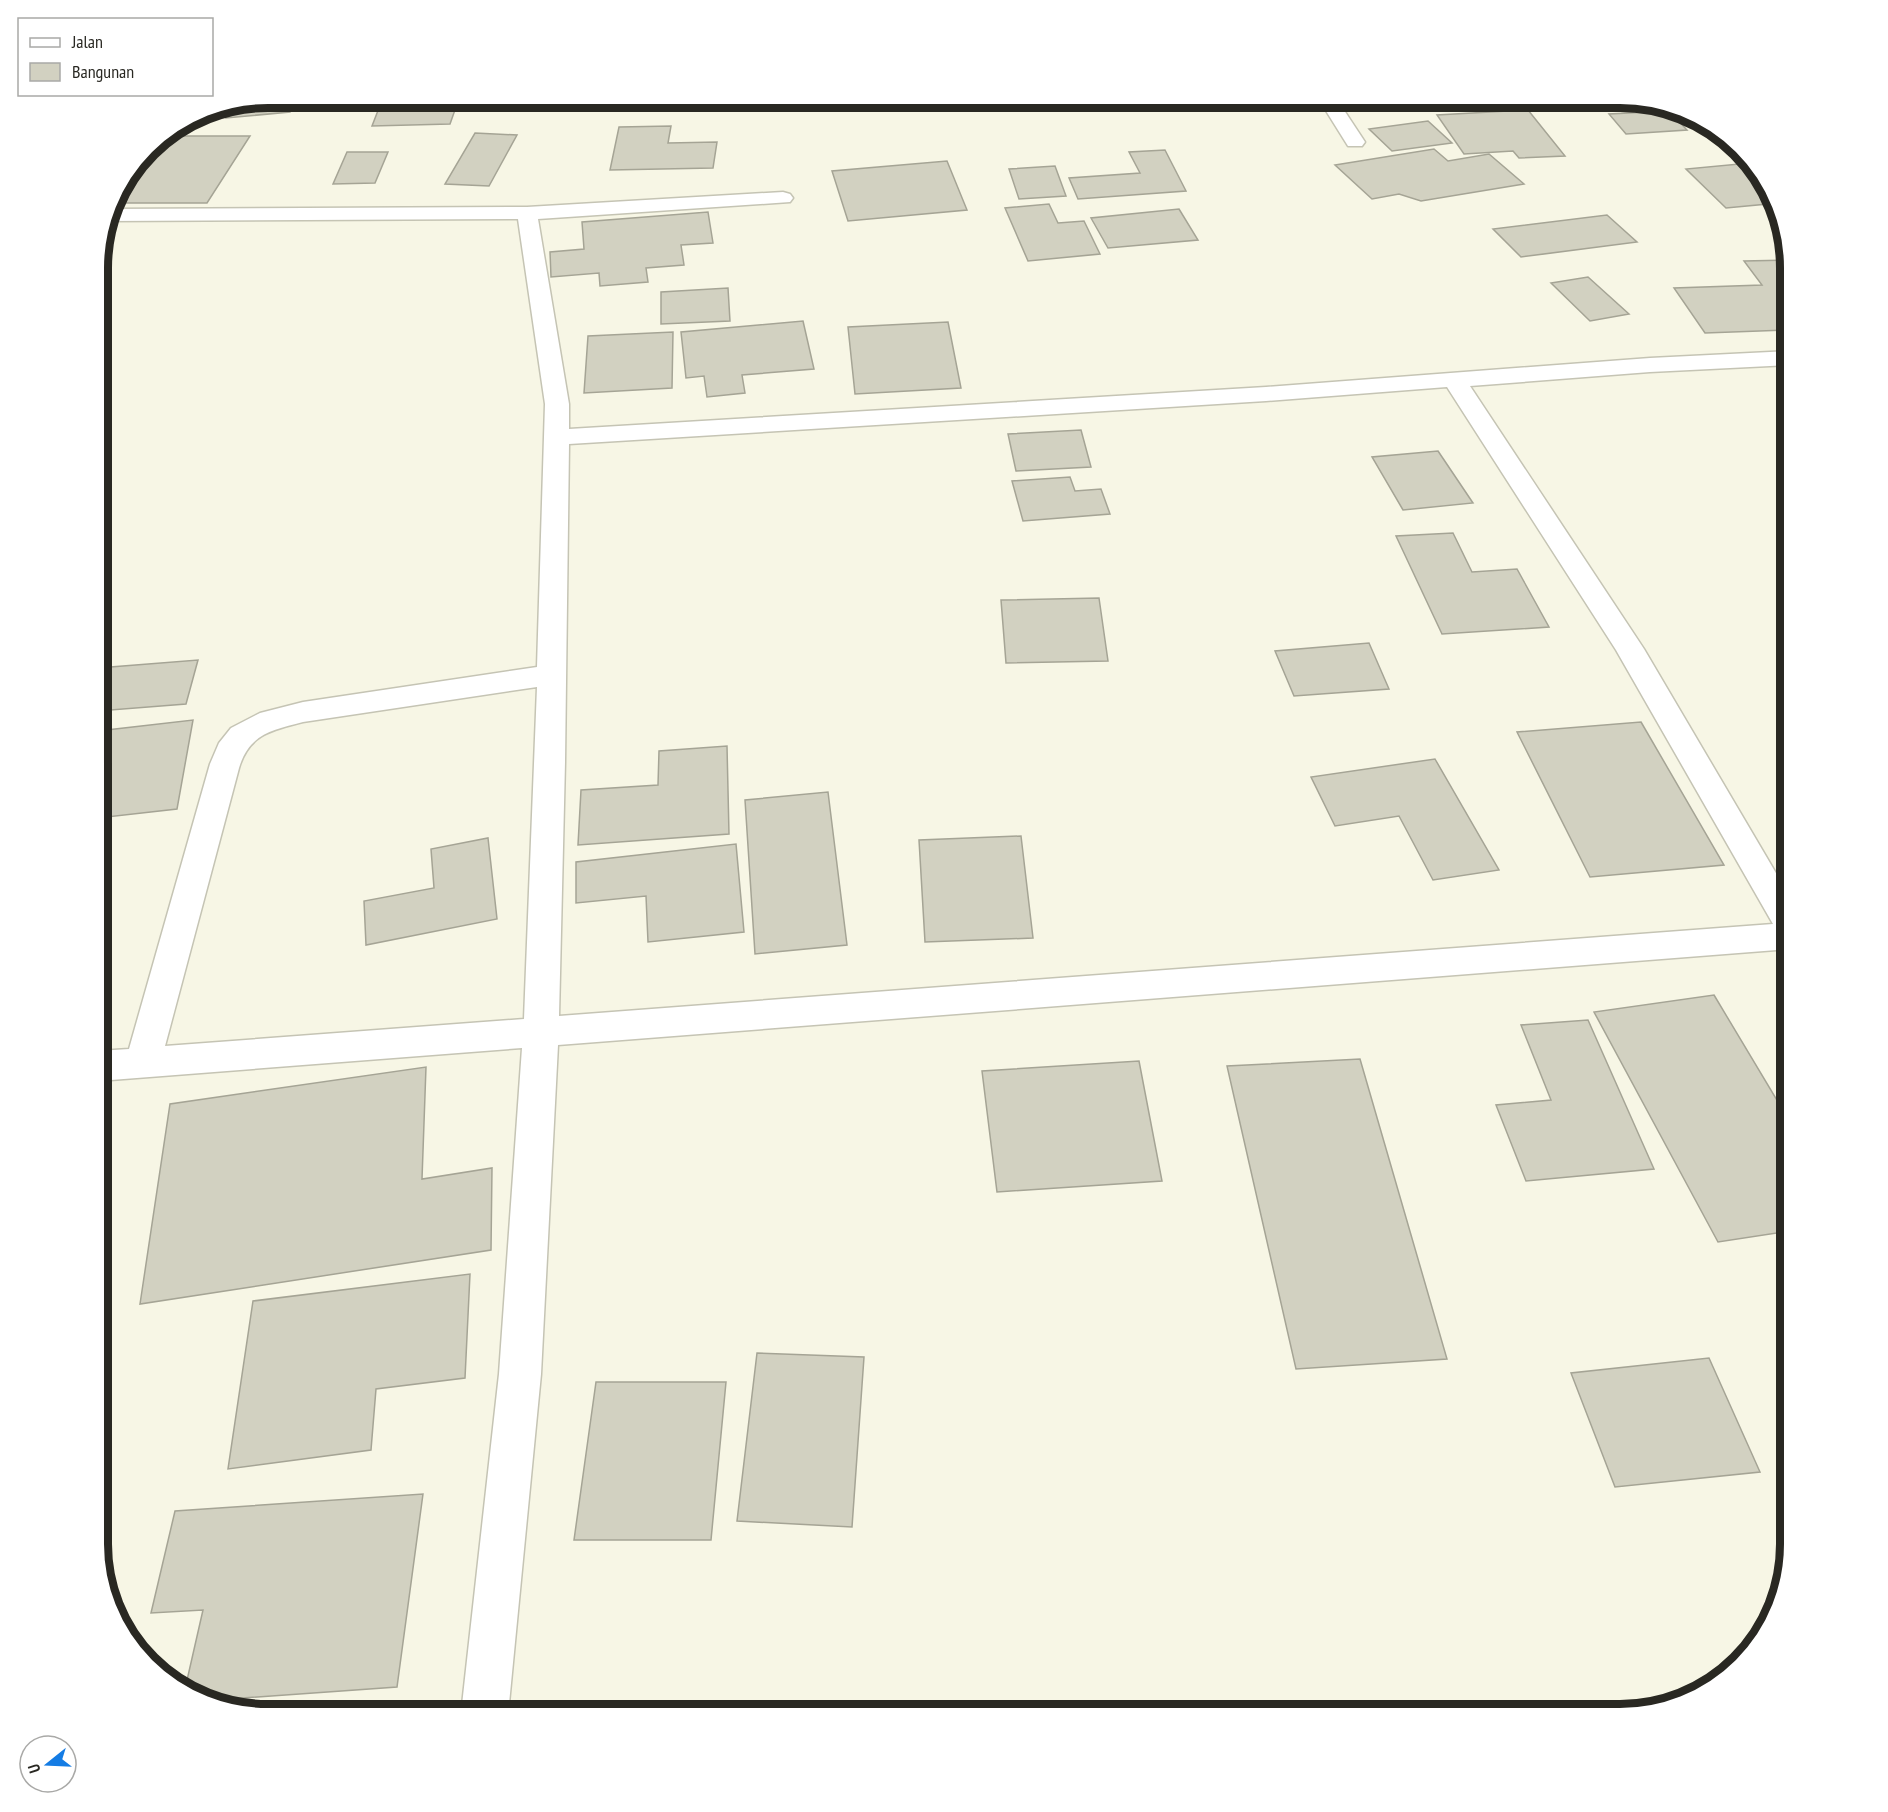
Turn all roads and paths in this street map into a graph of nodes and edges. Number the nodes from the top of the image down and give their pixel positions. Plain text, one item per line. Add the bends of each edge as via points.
1 (1333, 108) edge
2 (1355, 142) dead end
3 (783, 198) dead end
4 (527, 213) junction
5 (117, 215) edge
6 (1780, 359) edge
7 (1454, 380) junction
8 (556, 436) junction
9 (551, 675) junction
10 (1780, 906) edge
11 (1780, 937) edge
12 (541, 1031) junction
13 (143, 1062) junction
14 (108, 1065) edge
15 (485, 1704) edge

1 - 2 street
3 - 4 street
4 - 5 street
4 - 8 street via 556,404
6 - 7 street
7 - 8 street
7 - 10 street via 1630,649
8 - 9 street
9 - 12 street
9 - 13 street via 303,712 243,732 226,762
11 - 12 street
12 - 13 street
12 - 15 street via 520,1374
13 - 14 street

